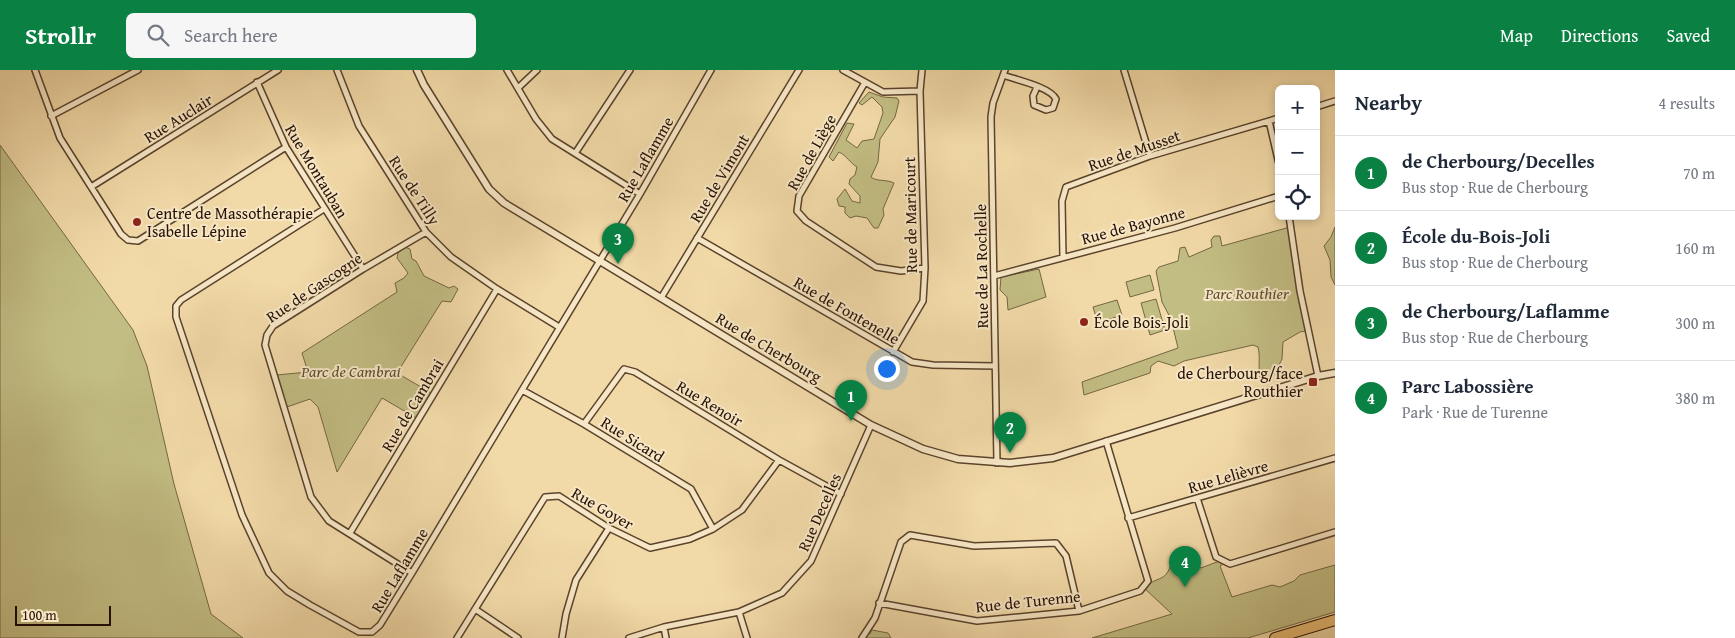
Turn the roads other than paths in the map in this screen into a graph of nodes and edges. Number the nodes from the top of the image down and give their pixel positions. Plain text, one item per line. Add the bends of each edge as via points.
1 (35, 70) edge
2 (138, 70) edge
3 (278, 70) edge
4 (337, 70) edge
5 (417, 70) edge
6 (507, 70) edge
7 (536, 70) edge
8 (630, 70) edge
9 (711, 70) edge
10 (799, 70) edge
11 (843, 70) edge
12 (922, 70) edge
13 (1124, 70) edge
14 (1004, 72) edge
15 (257, 82) junction
16 (864, 84) junction
17 (1037, 87) junction
18 (518, 88) junction
19 (920, 92) junction
20 (1335, 103) edge
21 (1320, 106) edge
22 (51, 116) junction
23 (1275, 119) edge
24 (1269, 121) junction
25 (286, 147) junction
26 (1275, 147) edge
27 (576, 152) junction
28 (1150, 156) junction
29 (91, 187) junction
30 (640, 194) junction
31 (1275, 197) edge
32 (324, 209) junction
33 (1290, 220) edge
34 (426, 232) junction
35 (697, 238) junction
36 (1063, 257) junction
37 (599, 262) junction
38 (925, 268) junction
39 (363, 269) junction
40 (994, 276) junction
41 (497, 289) junction
42 (661, 298) junction
43 (559, 327) junction
44 (893, 352) junction
45 (995, 366) junction
46 (1335, 373) edge
47 (1318, 376) junction
48 (522, 390) junction
49 (584, 424) junction
50 (871, 425) junction
51 (1106, 441) junction
52 (1335, 458) edge
53 (779, 460) junction
54 (997, 463) junction
55 (841, 494) junction
56 (1197, 498) junction
57 (1128, 518) junction
58 (609, 528) junction
59 (713, 529) junction
60 (1335, 532) edge
61 (350, 533) junction
62 (412, 573) junction
63 (879, 603) junction
64 (475, 609) junction
65 (1080, 611) junction
66 (739, 612) junction
67 (1335, 620) edge
68 (664, 627) junction
69 (457, 638) edge
70 (518, 638) edge
71 (562, 638) edge
72 (629, 638) edge
73 (666, 638) edge
74 (747, 638) edge
75 (862, 638) edge
76 (1275, 638) edge

1 - 22 street
2 - 22 street
3 - 15 street, Rue Auclair
4 - 34 street, Rue de Tilly via 359,126
5 - 37 street, Rue de Cherbourg via 489,189 504,203
6 - 18 street
7 - 18 street
8 - 27 street
9 - 30 street, Rue Laflamme
10 - 35 street, Rue de Vimont
11 - 16 street
12 - 19 street, Rue de Maricourt
13 - 28 street
14 - 17 street
14 - 40 street, Rue de La Rochelle via 991,117
15 - 25 street, Rue Montauban
15 - 29 street, Rue Auclair
16 - 19 street via 883,92
16 - 38 street, Rue de Liège via 799,196 796,211 876,267 901,271
17 - 17 street via 1034,105 1046,110 1053,108 1056,100 1053,93
18 - 27 street via 552,139
19 - 38 street, Rue de Maricourt
20 - 21 street
22 - 29 street via 60,138
23 - 24 street, Rue de Musset
24 - 26 street
24 - 28 street, Rue de Musset
25 - 29 street via 138,241 128,240 122,234
25 - 32 street, Rue Montauban
27 - 30 street
28 - 36 street, Rue de Musset via 1066,187 1062,195
30 - 37 street, Rue Laflamme
31 - 36 street, Rue de Bayonne
32 - 39 street, Rue Montauban
32 - 62 street, Rue Laflamme via 181,300 176,306 176,317 242,515 269,573 287,591 358,632 372,632 380,625
33 - 47 street
34 - 39 street, Rue de Gascogne
34 - 41 street, Rue de Tilly via 451,257
35 - 42 street, Rue de Vimont
35 - 44 street, Rue de Fontenelle
36 - 40 street, Rue de Bayonne
37 - 42 street, Rue de Cherbourg
37 - 43 street, Rue Laflamme
38 - 44 street, Rue de Maricourt via 923,301
39 - 61 street, Rue de Gascogne via 273,326 265,345 311,498 329,521
40 - 45 street, Rue de La Rochelle
41 - 43 street, Rue de Tilly
41 - 61 street, Rue de Cambrai
42 - 50 street, Rue de Cherbourg
43 - 48 street, Rue Laflamme
44 - 45 street, Rue de Fontenelle via 912,362 933,366
45 - 54 street, Rue de La Rochelle
46 - 47 street, Rue de Cherbourg
47 - 51 street, Rue de Cherbourg
48 - 49 street, Rue Sicard
48 - 62 street, Rue Laflamme
49 - 53 street, Rue Renoir via 624,369 635,372
49 - 59 street, Rue Sicard via 691,490
50 - 54 street, Rue de Cherbourg via 923,449 958,459
50 - 55 street, Rue Decelles
51 - 54 street, Rue de Cherbourg via 1053,458
51 - 57 street, Rue de Turenne
52 - 56 street, Rue Lelièvre
53 - 55 street, Rue Renoir
53 - 59 street, Rue Goyer via 742,510
55 - 66 street, Rue Decelles via 811,561 782,593
56 - 57 street, Rue Lelièvre
56 - 60 street via 1216,557 1230,564
57 - 65 street, Rue de Turenne via 1148,581 1140,591
58 - 59 street, Rue Goyer via 650,548 690,539
58 - 64 street, Rue Goyer via 559,496 545,497
58 - 71 street via 576,580
61 - 62 street, Rue de Gascogne
63 - 65 street, Rue de Turenne via 977,621
63 - 65 street via 901,542 910,535 974,546 1056,543 1066,556
63 - 75 street
64 - 69 street, Rue Goyer
64 - 70 street
66 - 68 street, Rue Decelles
66 - 74 street
67 - 76 highway
68 - 72 street, Rue Decelles
68 - 73 street

